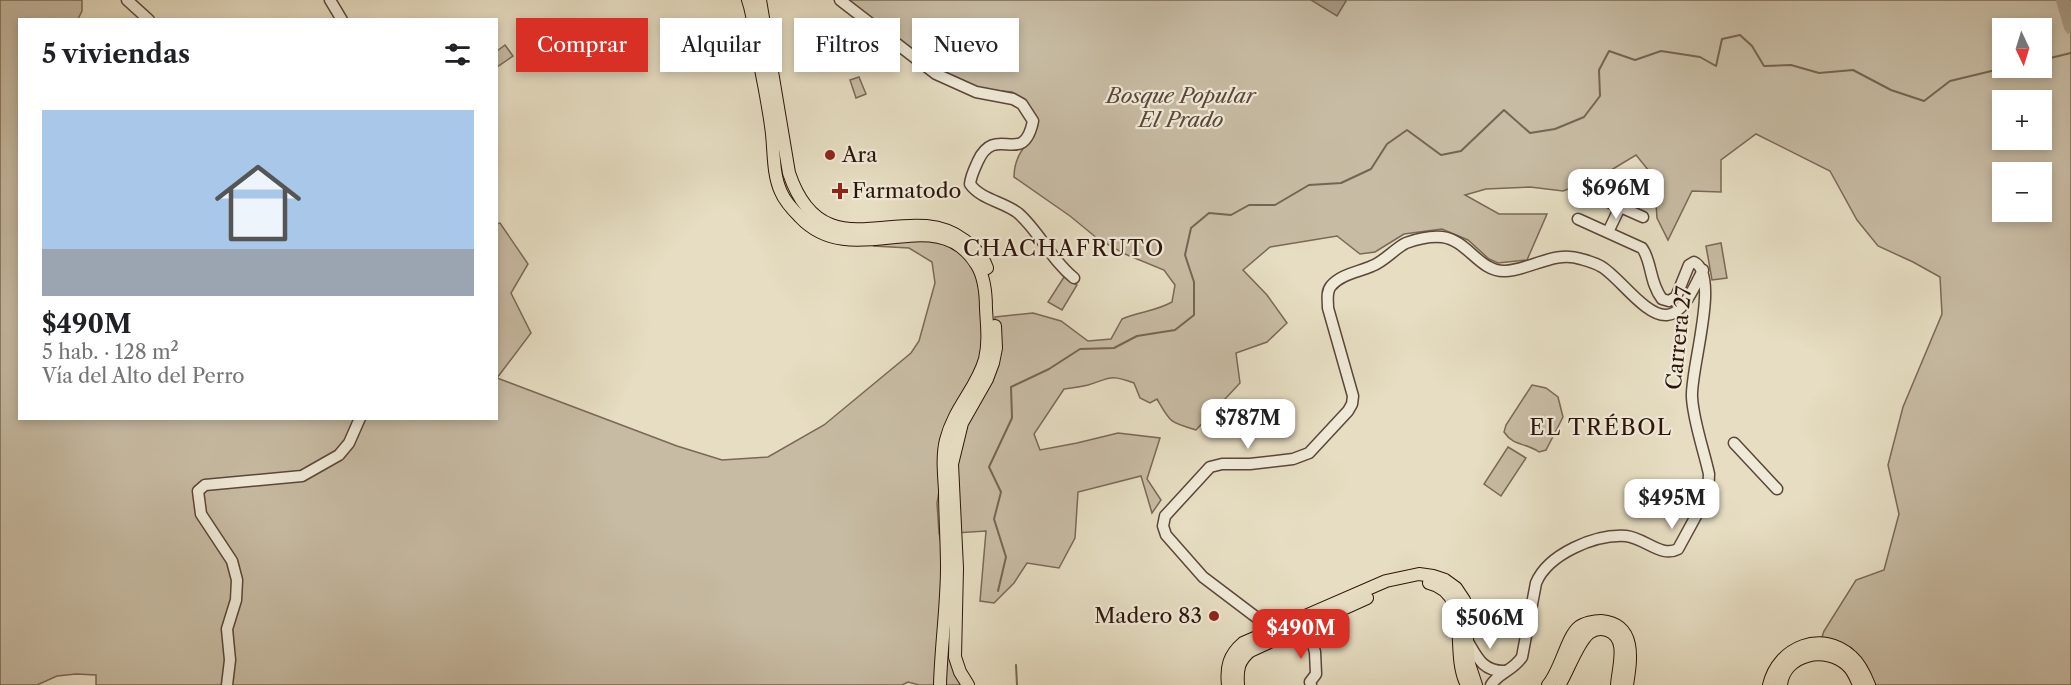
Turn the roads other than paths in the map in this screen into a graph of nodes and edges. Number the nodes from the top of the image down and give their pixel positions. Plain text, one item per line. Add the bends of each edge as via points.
1 (127, 0) edge
2 (330, 0) edge
3 (748, 0) edge
4 (760, 0) edge
5 (840, 0) edge
6 (343, 14) edge
7 (147, 18) edge
8 (1645, 189) dead end
9 (1600, 198) dead end
10 (1616, 205) junction
11 (1643, 217) dead end
12 (1578, 219) dead end
13 (1608, 232) junction
14 (1698, 266) junction
15 (1074, 278) dead end
16 (1702, 407) dead end
17 (1696, 419) junction
18 (359, 420) edge
19 (1734, 443) dead end
20 (1777, 489) dead end
21 (1306, 625) junction
22 (1273, 630) junction
23 (1467, 639) junction
24 (1509, 671) junction
25 (227, 685) edge
26 (940, 685) edge
27 (968, 685) edge
28 (1228, 685) edge
29 (1238, 685) edge
30 (1311, 685) edge
31 (1467, 685) edge
32 (1476, 685) edge
33 (1491, 685) edge
34 (1548, 685) edge
35 (1558, 685) edge
36 (1617, 685) edge
37 (1627, 685) edge
38 (1769, 685) edge
39 (1781, 685) edge
40 (1859, 685) edge
41 (1869, 685) edge

1 - 7 street
2 - 6 street
3 - 26 main road via 776,175 790,207 808,225 833,238 939,236 966,251 978,266 982,280 986,296 985,360 952,419 945,443 947,568
4 - 27 main road via 789,173 800,199 811,212 842,228 925,225 943,229 972,246 985,261 990,276 996,348 987,379 962,423 952,464 957,568 955,657
5 - 15 street via 936,74 976,92 1022,104 1032,121 1029,136 1016,145 988,146 970,184 1017,213
8 - 10 street via 1622,179
9 - 10 street
10 - 11 street
10 - 13 street
12 - 13 street
13 - 14 street via 1647,254 1650,274 1662,299 1676,297 1689,265
14 - 17 street, Carrera 27 via 1706,284 1692,384
14 - 22 street via 1687,299 1676,312 1667,315 1641,304 1601,266 1577,257 1546,259 1507,271 1493,270 1444,237 1405,244 1374,266 1330,286 1328,308 1353,396 1348,411 1309,453 1293,459 1210,467 1164,516 1166,536 1203,577
16 - 17 street
17 - 24 street, Carrera 27 via 1709,474 1708,494 1678,549 1665,552 1627,536 1612,537 1595,540 1550,562 1540,571 1536,583 1522,657
18 - 25 street via 339,455 302,476 205,485 198,491 201,514 232,561 237,580 236,600 227,629
19 - 20 street
21 - 29 main road via 1243,657 1237,671
21 - 30 street via 1315,652 1316,674
21 - 31 main road via 1390,587 1404,583 1440,586 1455,602
22 - 23 main road via 1386,581 1419,574 1445,580 1456,588 1467,612
22 - 28 main road via 1236,650 1227,666
23 - 24 street via 1481,664 1497,672
23 - 32 main road
24 - 33 street, Carrera 27
34 - 37 main road via 1572,635 1579,627 1597,621 1610,622 1627,637 1631,660
35 - 36 main road via 1582,640 1600,629 1610,631 1621,647
38 - 41 main road via 1775,666 1784,658 1820,643 1843,650 1854,659
39 - 40 main road via 1788,666 1815,653 1828,654 1842,662

